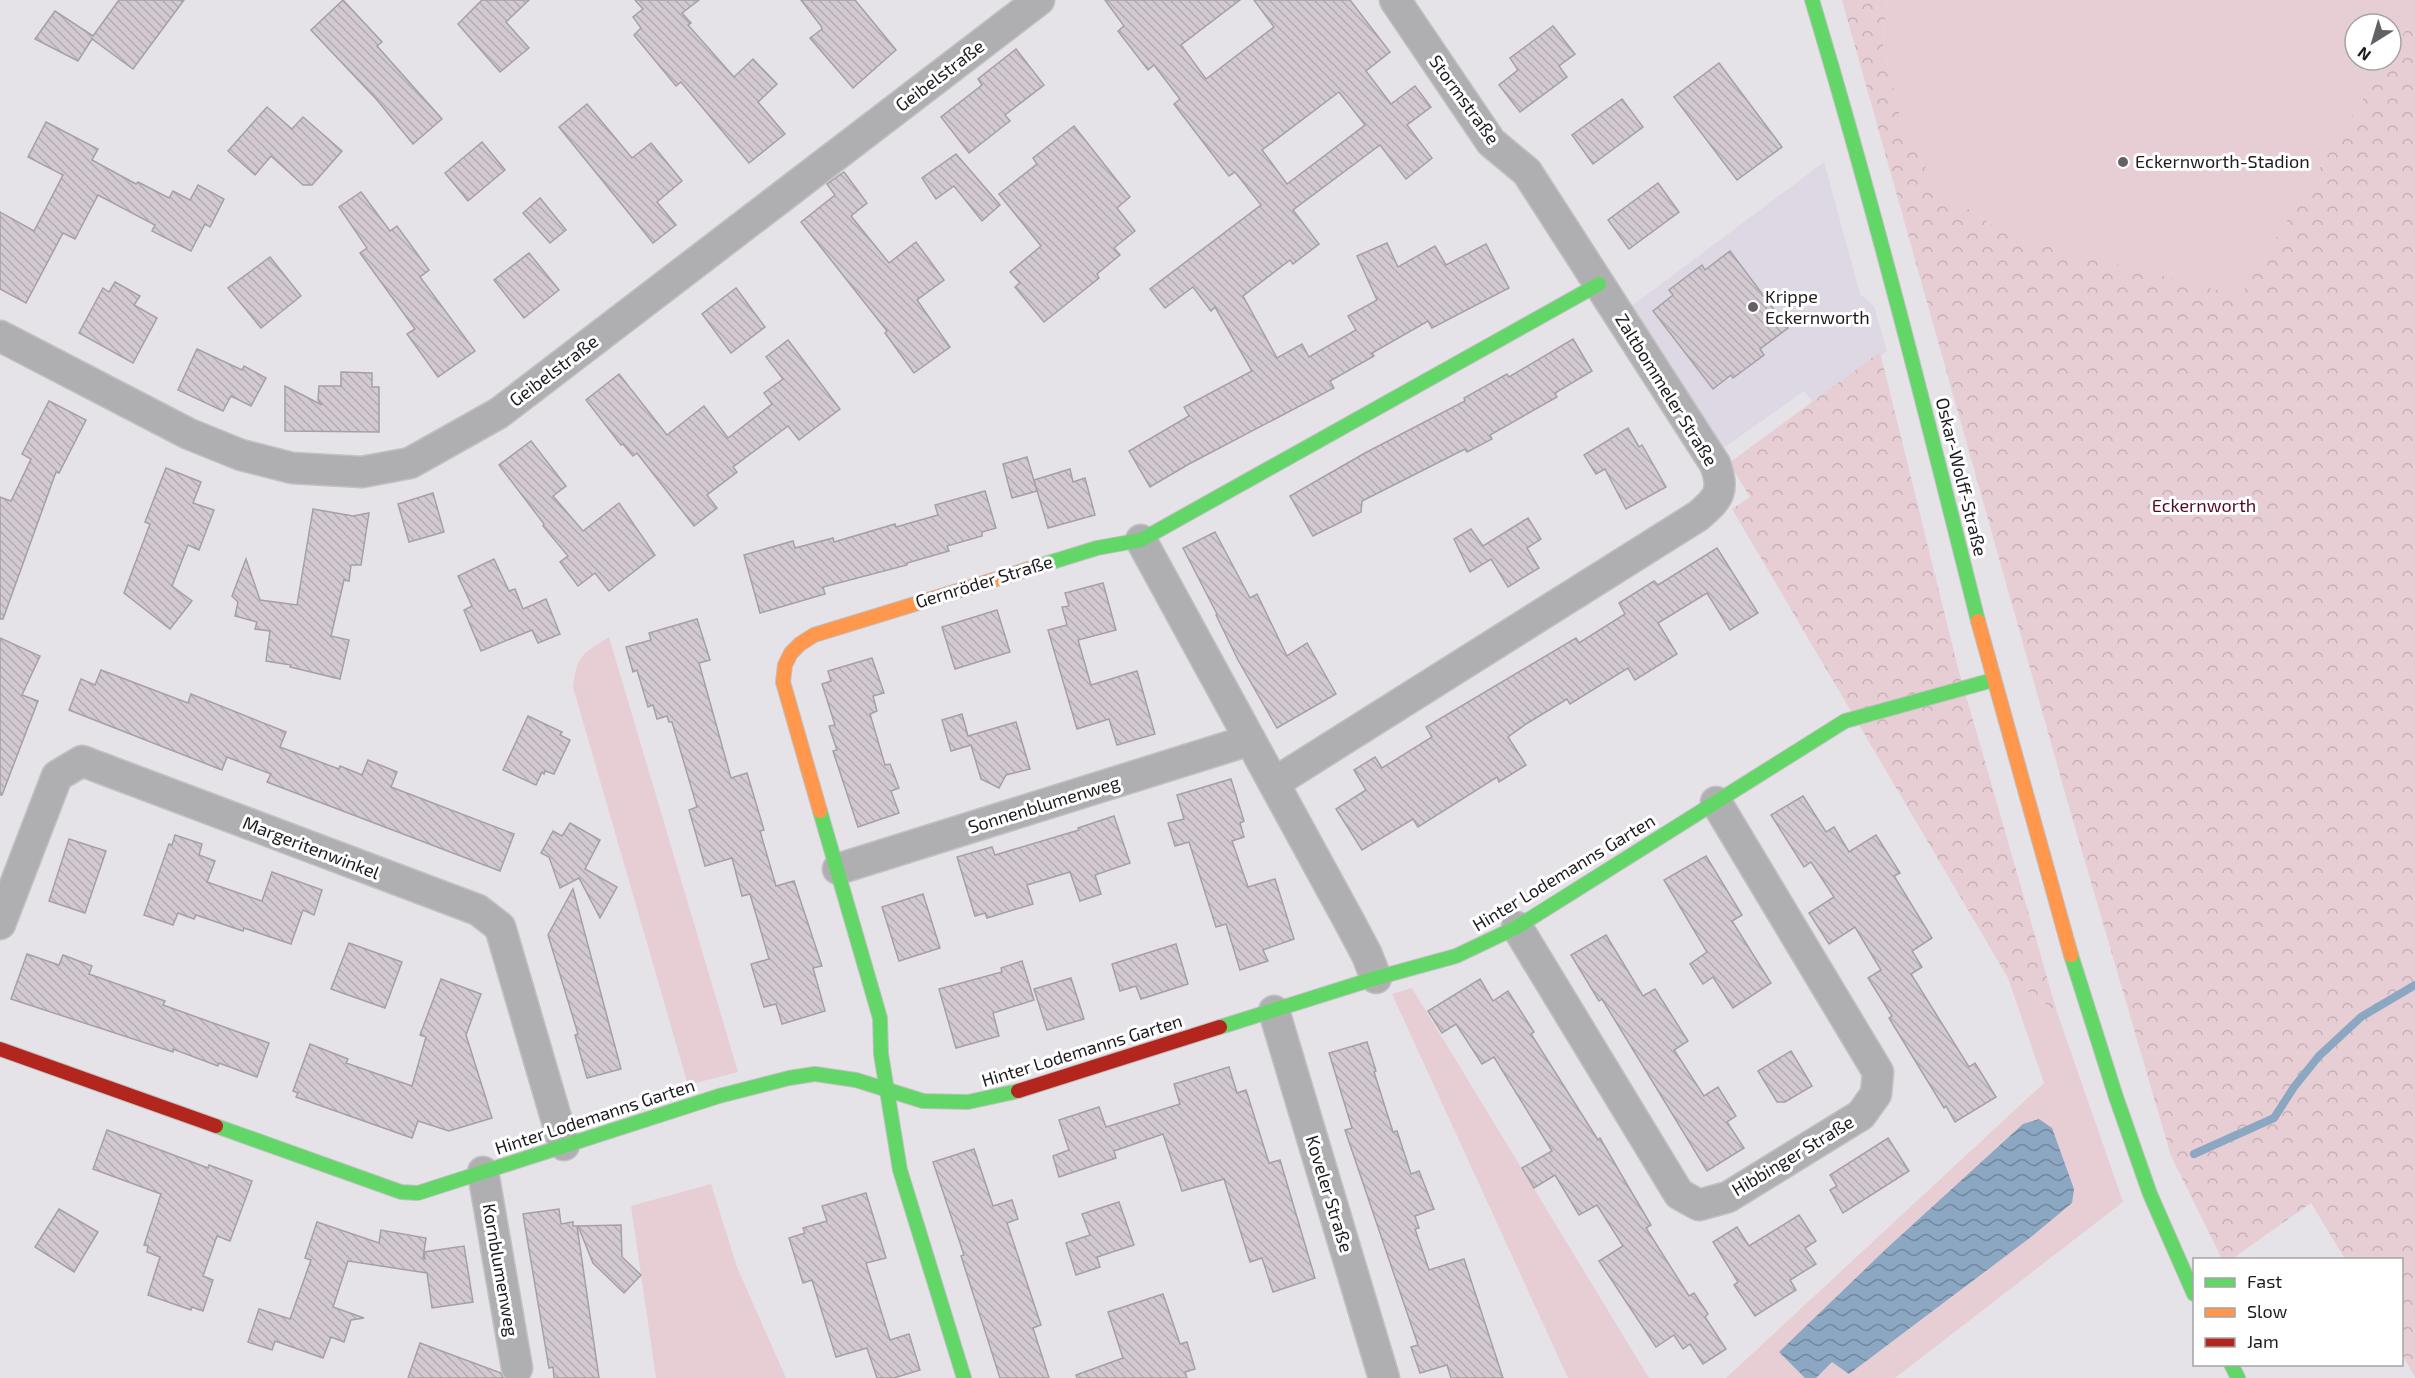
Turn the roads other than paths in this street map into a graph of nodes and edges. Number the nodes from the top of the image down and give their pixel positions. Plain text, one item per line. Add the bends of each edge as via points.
1 (1039, 0) edge
2 (1395, 0) edge
3 (1812, 0) edge
4 (1599, 284) junction
5 (0, 336) edge
6 (1141, 540) junction
7 (1993, 680) junction
8 (1250, 741) junction
9 (1274, 783) junction
10 (1716, 802) junction
11 (838, 869) junction
12 (0, 924) edge
13 (1517, 927) junction
14 (1377, 978) junction
15 (1274, 1011) junction
16 (0, 1049) edge
17 (887, 1089) junction
18 (564, 1145) junction
19 (483, 1172) junction
20 (2193, 1292) edge
21 (517, 1368) dead end
22 (964, 1378) edge
23 (1384, 1378) edge

1 - 5 street, Geibelstraße via 499,413 410,463 362,472 292,468 241,455 189,434
2 - 4 street, Stormstraße via 1491,142 1527,172
3 - 7 street, Oskar-Wolff-Straße via 1901,311
4 - 6 street
4 - 9 street, Zaltbommeler Straße via 1715,464 1721,487 1715,501 1698,516
6 - 8 street
6 - 11 street, Gernröder Straße via 1097,548 814,635 797,644 784,663 783,682
7 - 10 street, Hinter Lodemanns Garten via 1845,722
7 - 20 street, Oskar-Wolff-Straße via 2116,1097 2150,1194
8 - 9 street
8 - 11 street, Sonnenblumenweg
9 - 14 street
10 - 13 street, Hinter Lodemanns Garten
10 - 13 street, Hibbinger Straße via 1878,1072 1876,1094 1861,1115 1728,1197 1699,1205 1679,1194
11 - 17 street, Gernröder Straße via 880,1018
12 - 18 street, Margeritenwinkel via 57,776 82,761 478,910 500,927
13 - 14 street, Hinter Lodemanns Garten via 1456,956
14 - 15 street, Hinter Lodemanns Garten
15 - 17 street, Hinter Lodemanns Garten via 1003,1096 968,1102 923,1101
15 - 23 street, Koveler Straße
16 - 19 street, Hinter Lodemanns Garten via 401,1192 418,1193
17 - 18 street, Hinter Lodemanns Garten via 815,1074 789,1078
17 - 22 street via 900,1170
18 - 19 street, Hinter Lodemanns Garten
19 - 21 street, Kornblumenweg

